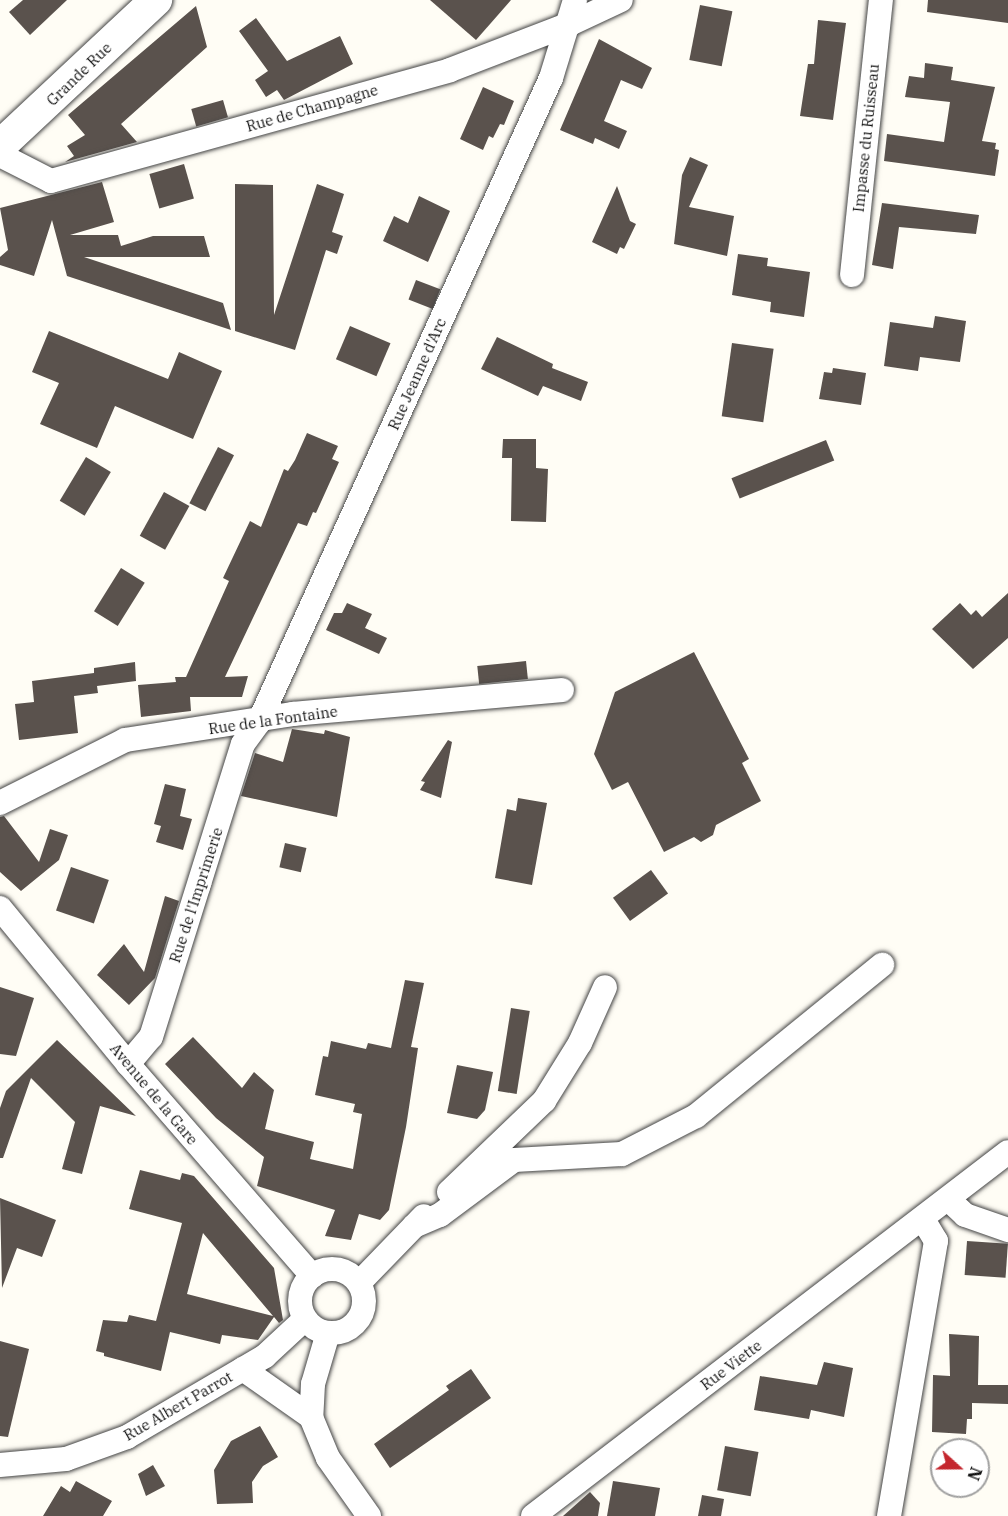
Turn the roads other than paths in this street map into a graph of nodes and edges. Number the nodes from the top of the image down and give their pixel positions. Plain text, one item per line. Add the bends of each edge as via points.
1 (156, 0) edge
2 (575, 0) edge
3 (621, 0) edge
4 (881, 0) edge
5 (570, 24) junction
6 (0, 146) edge
7 (0, 155) edge
8 (852, 275) dead end
9 (562, 690) dead end
10 (259, 722) junction
11 (0, 803) edge
12 (0, 908) edge
13 (882, 965) dead end
14 (605, 987) dead end
15 (128, 1064) junction
16 (1008, 1152) edge
17 (948, 1199) junction
18 (923, 1219) junction
19 (414, 1226) junction
20 (1008, 1230) edge
21 (312, 1276) junction
22 (359, 1283) junction
23 (305, 1319) junction
24 (328, 1333) junction
25 (243, 1369) junction
26 (311, 1417) junction
27 (0, 1465) edge
28 (536, 1515) edge
29 (369, 1516) edge
30 (889, 1516) edge

1 - 6 street, Grande Rue
2 - 5 street, Rue Jeanne d'Arc
3 - 5 street, Rue de Champagne
4 - 8 street, Impasse du Ruisseau
5 - 7 street, Rue de Champagne via 450,70 51,181
5 - 10 street, Rue Jeanne d'Arc via 546,89
9 - 10 street, Rue de la Fontaine via 293,714
10 - 11 street, Rue de la Fontaine via 125,740
10 - 15 street, Rue de l'Imprimerie via 243,744 151,1037
12 - 15 street, Avenue de la Gare
13 - 19 street via 696,1116 622,1154 514,1160 440,1215
14 - 19 street via 580,1043 544,1101
15 - 21 street, Avenue de la Gare
16 - 17 street, Rue Viette
17 - 18 street, Rue Viette
17 - 20 street via 965,1215
18 - 28 street, Rue Viette
18 - 30 street via 936,1241
19 - 22 street
21 - 22 street via 331,1269 342,1270
21 - 23 street via 300,1301
22 - 24 street via 362,1313 348,1329
23 - 24 street
23 - 25 street, Rue Albert Parrot via 265,1356
24 - 26 street via 313,1384
25 - 26 street
25 - 27 street, Rue Albert Parrot via 127,1437 66,1459
26 - 29 street via 328,1458

